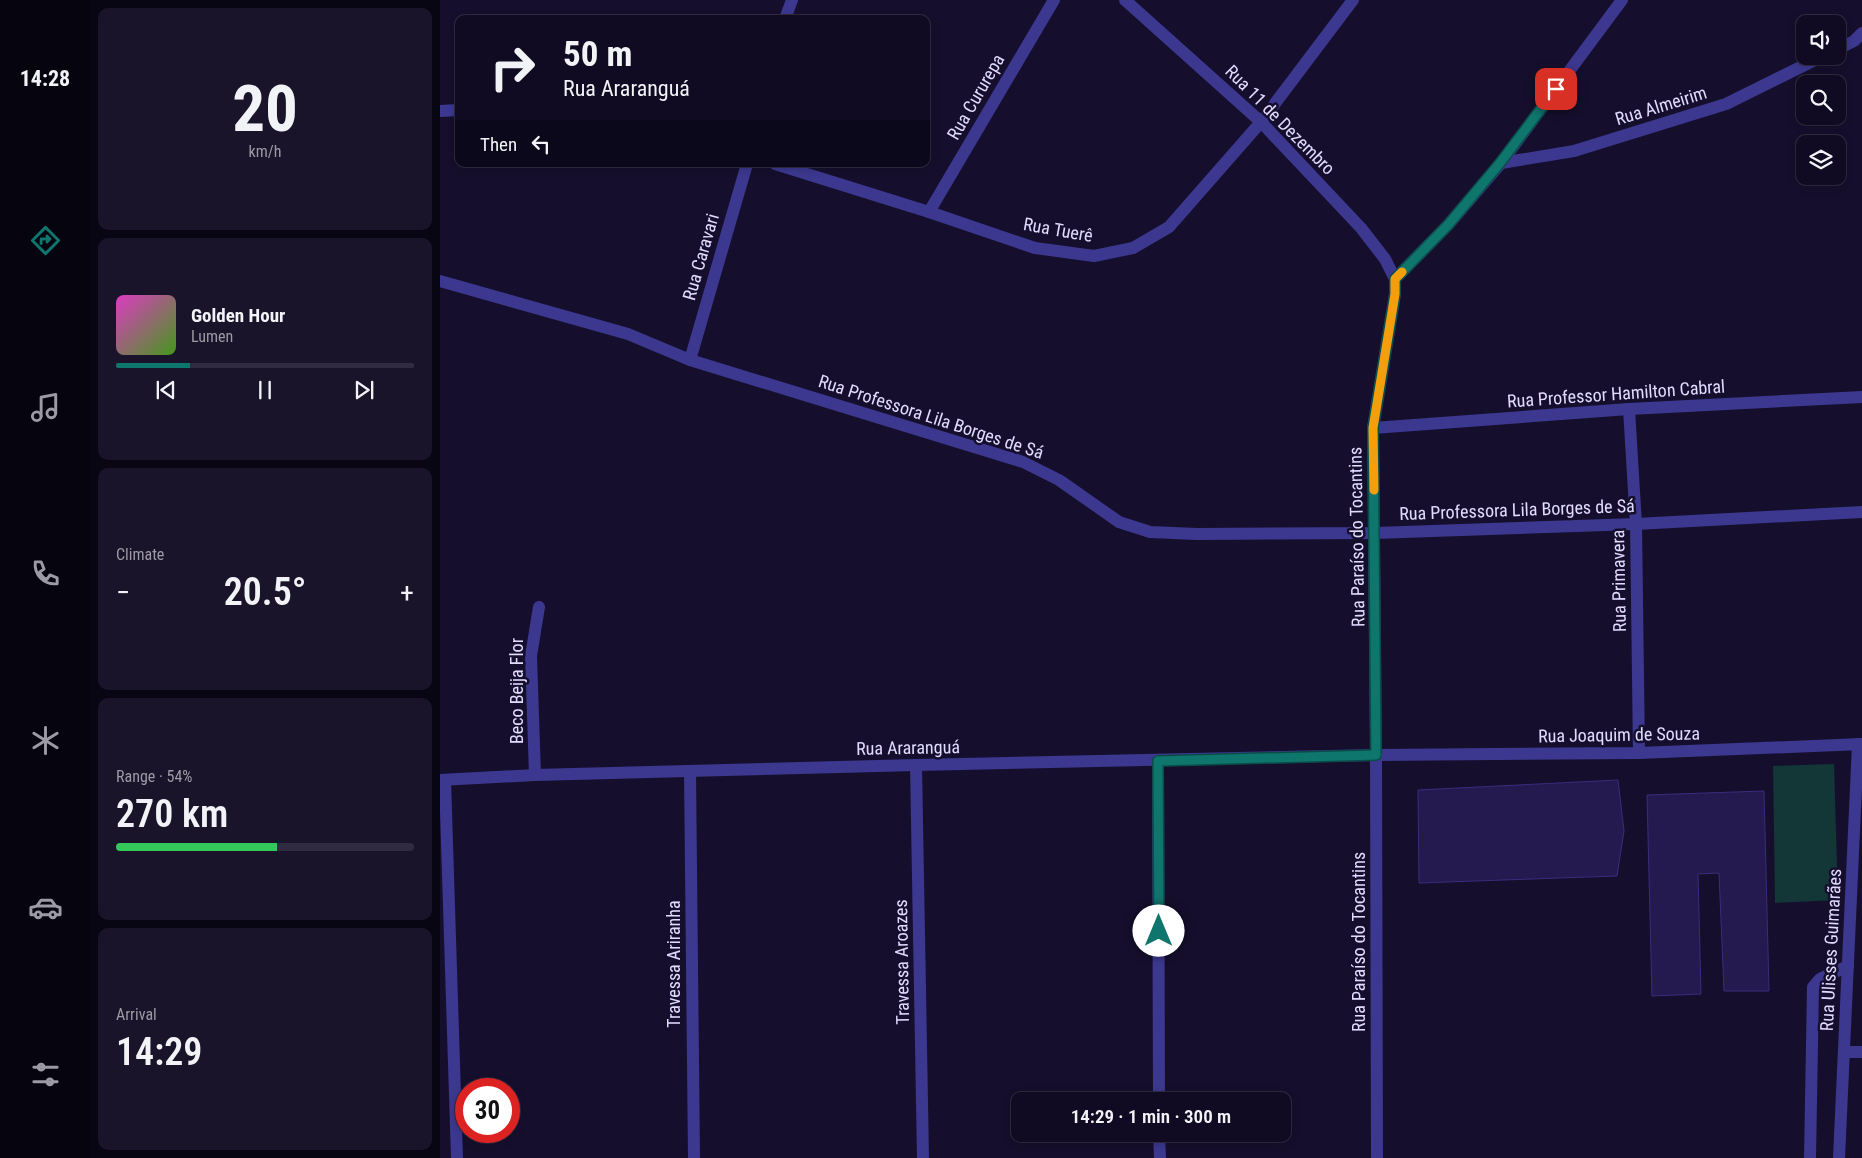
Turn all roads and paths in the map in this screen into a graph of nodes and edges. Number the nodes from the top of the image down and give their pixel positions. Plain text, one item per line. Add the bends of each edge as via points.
1 (792, 0) edge
2 (1054, 0) edge
3 (1125, 0) edge
4 (1353, 0) edge
5 (1622, 0) edge
6 (786, 15) edge
7 (1862, 33) edge
8 (1846, 45) edge
9 (1806, 65) edge
10 (455, 110) edge
11 (440, 111) edge
12 (1261, 122) junction
13 (1500, 163) junction
14 (746, 167) edge
15 (785, 167) edge
16 (929, 212) junction
17 (1395, 279) junction
18 (440, 281) edge
19 (690, 360) junction
20 (1862, 396) edge
21 (1629, 409) junction
22 (1373, 428) junction
23 (1862, 512) edge
24 (1636, 524) junction
25 (1375, 533) junction
26 (540, 608) dead end
27 (1860, 744) edge
28 (1639, 753) junction
29 (1376, 755) junction
30 (1158, 761) junction
31 (916, 765) junction
32 (690, 770) junction
33 (535, 775) junction
34 (443, 780) edge
35 (1862, 965) edge
36 (1848, 966) junction
37 (1844, 1052) junction
38 (1862, 1052) edge
39 (1159, 1092) edge
40 (1160, 1142) edge
41 (457, 1158) edge
42 (694, 1158) edge
43 (923, 1158) edge
44 (1160, 1158) edge
45 (1377, 1158) edge
46 (1810, 1158) edge
47 (1839, 1158) edge

1 - 6 street
2 - 16 street, Rua Cururepa
3 - 12 street, Rua 11 de Dezembro
4 - 12 street, Rua Tuerê
5 - 13 street
7 - 8 street
9 - 13 street, Rua Almeirim via 1726,104 1574,151
10 - 11 street
12 - 16 street, Rua Tuerê via 1169,227 1133,248 1094,256 1035,248
12 - 17 street, Rua 11 de Dezembro via 1361,228 1385,259
13 - 17 street via 1448,225
14 - 19 street, Rua Caravari
15 - 16 street, Rua Tuerê
17 - 22 street, Rua Paraíso do Tocantins
18 - 19 street, Rua Professora Lila Borges de Sá via 628,334
19 - 25 street, Rua Professora Lila Borges de Sá via 1023,462 1059,480 1119,522 1150,532
20 - 21 street, Rua Professor Hamilton Cabral
21 - 22 street, Rua Professor Hamilton Cabral
21 - 24 street, Rua Primavera
22 - 25 street, Rua Paraíso do Tocantins
23 - 24 street, Rua Professora Lila Borges de Sá
24 - 25 street, Rua Professora Lila Borges de Sá
24 - 28 street, Rua Primavera
25 - 29 street, Rua Paraíso do Tocantins
26 - 33 street, Beco Beija Flor via 531,656
27 - 28 street, Rua Joaquim de Souza
27 - 36 street, Rua Ulisses Guimarães
28 - 29 street, Rua Joaquim de Souza
29 - 30 street, Rua Araranguá
29 - 45 street, Rua Paraíso do Tocantins
30 - 31 street, Rua Araranguá
30 - 39 street
31 - 32 street, Rua Araranguá
31 - 43 street, Travessa Aroazes
32 - 33 street, Rua Araranguá
32 - 42 street, Travessa Ariranha
33 - 34 street, Rua Araranguá
34 - 41 street
35 - 36 street
36 - 37 street, Rua Ulisses Guimarães
36 - 46 street via 1820,978 1813,987
37 - 38 street
37 - 47 street, Rua Ulisses Guimarães
40 - 44 street

